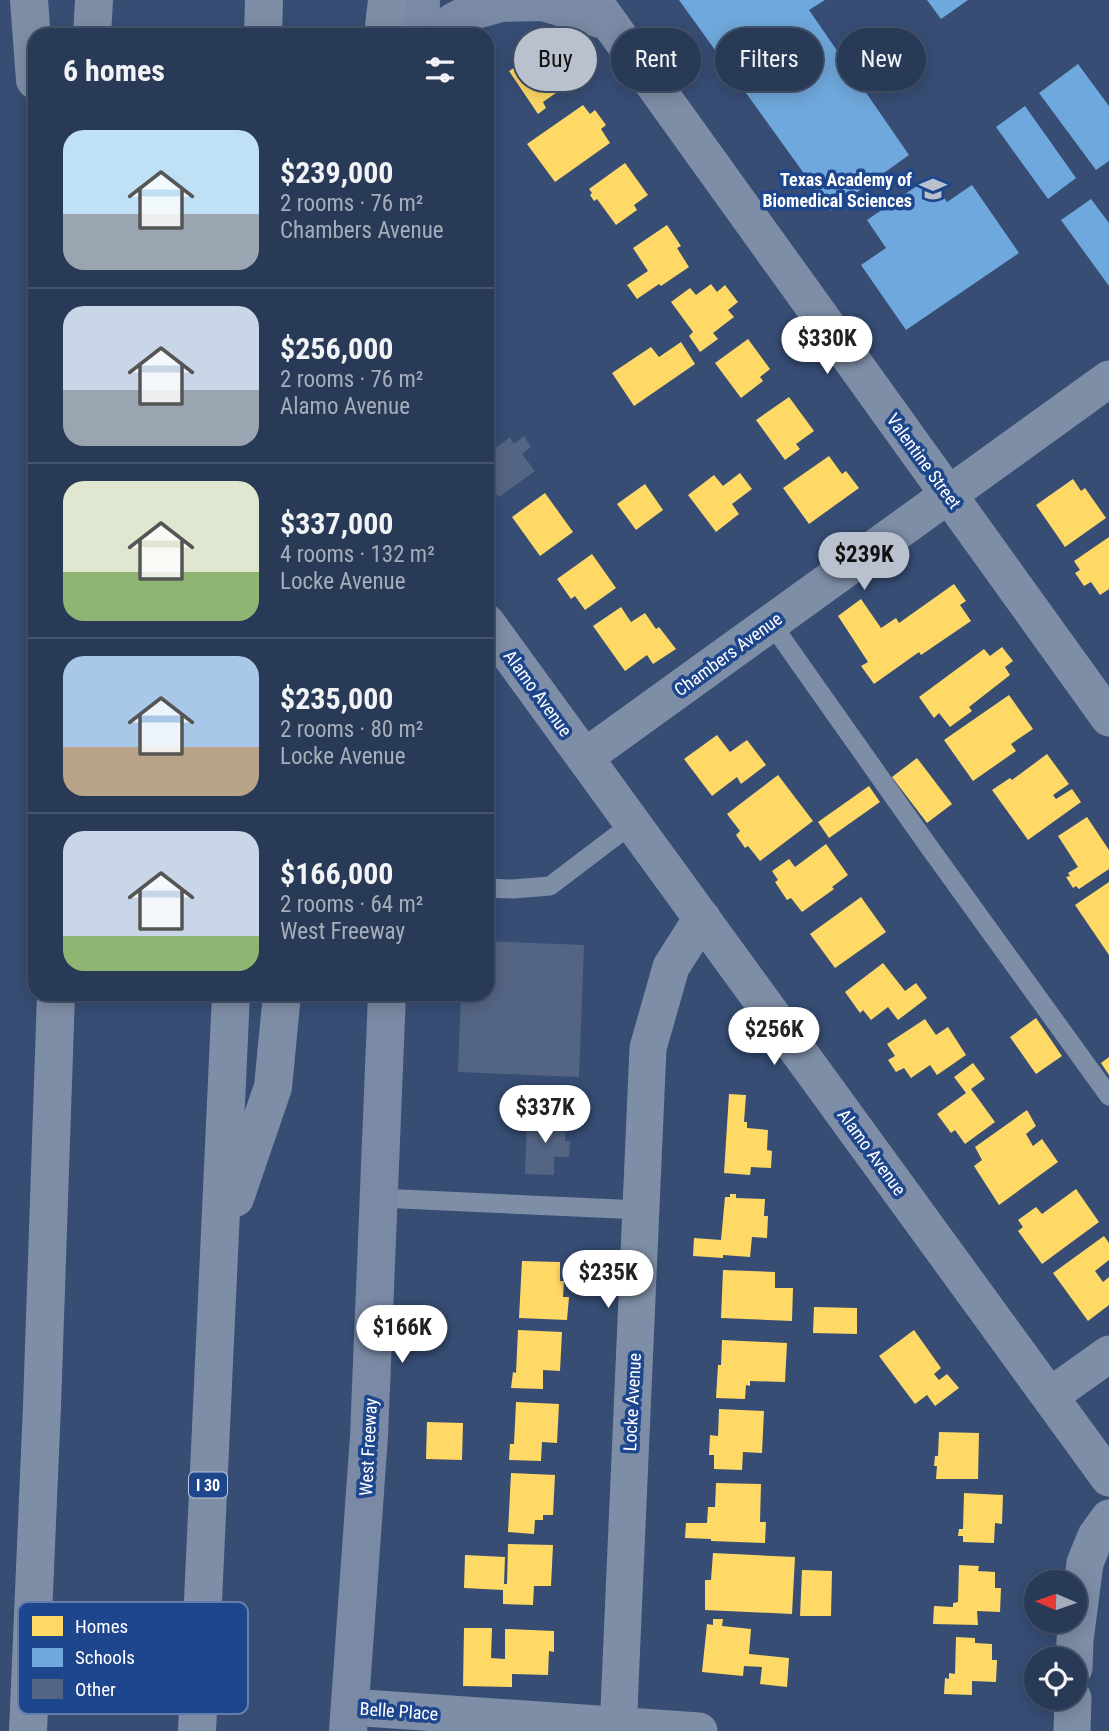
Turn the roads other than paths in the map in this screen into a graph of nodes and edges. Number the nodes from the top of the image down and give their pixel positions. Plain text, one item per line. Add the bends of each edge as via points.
1 (29, 0) edge
2 (94, 0) edge
3 (264, 0) edge
4 (387, 0) edge
5 (421, 0) edge
6 (606, 9) edge
7 (31, 28) edge
8 (92, 28) edge
9 (263, 28) edge
10 (384, 28) edge
11 (420, 28) edge
12 (449, 28) edge
13 (1109, 379) edge
14 (948, 495) junction
15 (771, 623) junction
16 (494, 633) edge
17 (1109, 718) edge
18 (585, 757) junction
19 (633, 823) junction
20 (494, 888) edge
21 (702, 918) junction
22 (56, 1001) edge
23 (231, 1001) edge
24 (281, 1001) edge
25 (387, 1001) edge
26 (1109, 1096) edge
27 (379, 1198) junction
28 (641, 1210) junction
29 (221, 1240) junction
30 (1109, 1354) edge
31 (1050, 1396) junction
32 (1109, 1478) edge
33 (1109, 1518) edge
34 (34, 1602) edge
35 (203, 1602) edge
36 (1076, 1647) edge
37 (1073, 1710) edge
38 (349, 1719) edge
39 (618, 1728) edge
40 (699, 1731) edge
41 (1072, 1731) edge

1 - 7 highway
2 - 8 highway
3 - 9 highway
4 - 10 highway
5 - 11 main road
6 - 12 main road via 501,3 476,10
6 - 14 street, Valentine Street
13 - 14 street, Chambers Avenue
14 - 15 street, Chambers Avenue
14 - 17 street, Valentine Street
15 - 18 street, Chambers Avenue
15 - 26 lane
16 - 18 street, Alamo Avenue
18 - 19 street, Alamo Avenue
19 - 20 lane via 550,887
19 - 21 street, Alamo Avenue
21 - 28 street, Locke Avenue via 671,967 648,1048
21 - 31 street, Alamo Avenue
22 - 34 highway
23 - 29 highway, I 30
24 - 29 highway via 273,1087
25 - 27 main road, West Freeway
27 - 28 lane
27 - 38 main road, West Freeway via 369,1436
28 - 39 street, Locke Avenue
29 - 35 highway, I 30
30 - 31 street
31 - 32 street, Alamo Avenue
33 - 36 street via 1085,1563
37 - 41 street
38 - 39 street, Belle Place
39 - 40 street, Belle Place

